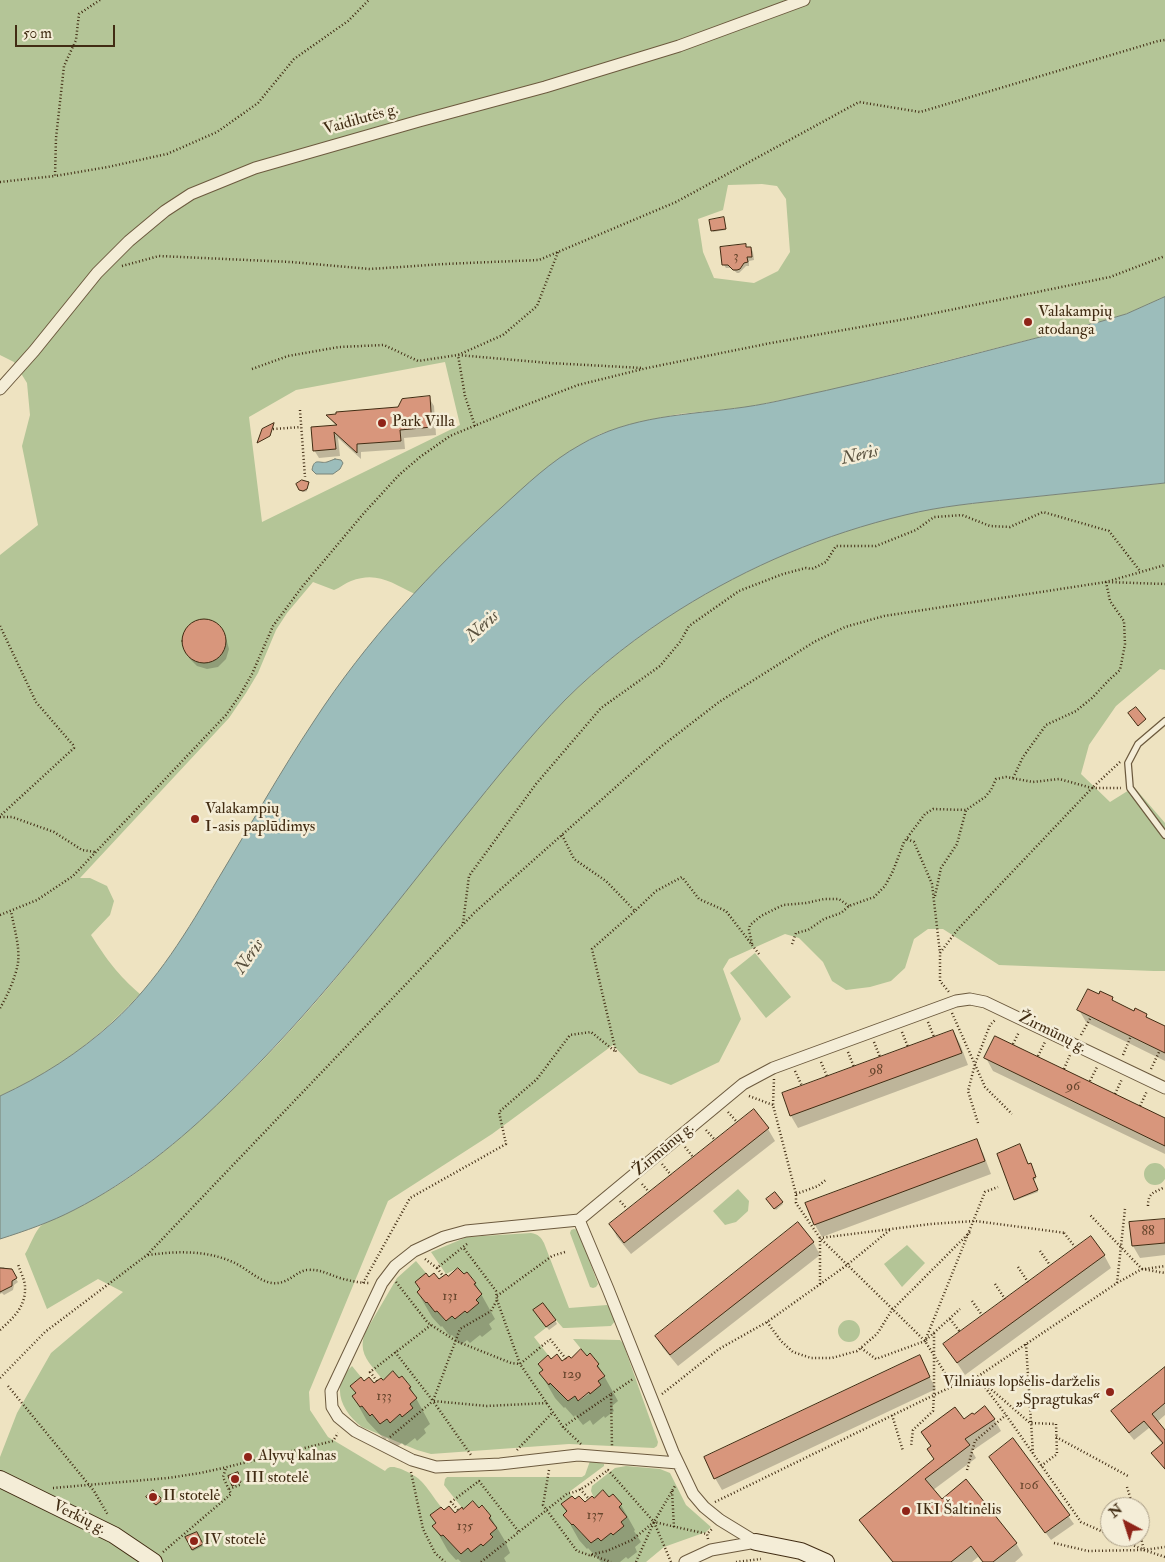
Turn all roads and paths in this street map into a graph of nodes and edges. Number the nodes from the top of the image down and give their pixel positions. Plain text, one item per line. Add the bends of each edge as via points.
1 (100, 0) edge
2 (369, 0) edge
3 (804, 0) edge
4 (1165, 40) edge
5 (54, 176) junction
6 (0, 182) edge
7 (558, 252) junction
8 (1165, 256) edge
9 (97, 273) junction
10 (458, 355) junction
11 (647, 368) junction
12 (252, 369) dead end
13 (0, 389) edge
14 (300, 410) dead end
15 (475, 426) junction
16 (301, 427) junction
17 (273, 429) dead end
18 (305, 477) dead end
19 (1165, 565) edge
20 (1141, 572) junction
21 (1106, 582) junction
22 (1165, 584) edge
23 (0, 626) edge
24 (1165, 720) edge
25 (1138, 744) junction
26 (1012, 778) junction
27 (1092, 788) junction
28 (1130, 788) junction
29 (966, 810) junction
30 (0, 816) edge
31 (562, 835) junction
32 (1165, 835) edge
33 (907, 839) junction
34 (96, 853) junction
35 (934, 900) junction
36 (849, 906) junction
37 (11, 911) junction
38 (635, 912) junction
39 (0, 915) edge
40 (463, 924) junction
41 (792, 944) dead end
42 (752, 945) junction
43 (759, 954) dead end
44 (940, 954) junction
45 (952, 1002) junction
46 (0, 1008) edge
47 (1006, 1011) junction
48 (1091, 1017) dead end
49 (1131, 1036) dead end
50 (1075, 1045) junction
51 (1160, 1050) dead end
52 (975, 1064) junction
53 (1118, 1065) junction
54 (773, 1068) junction
55 (1147, 1079) junction
56 (1165, 1088) edge
57 (735, 1090) junction
58 (773, 1105) junction
59 (1012, 1114) dead end
60 (978, 1122) dead end
61 (827, 1179) dead end
62 (998, 1187) dead end
63 (1165, 1187) edge
64 (796, 1194) junction
65 (1148, 1206) dead end
66 (1125, 1209) dead end
67 (1090, 1215) dead end
68 (579, 1220) junction
69 (974, 1221) junction
70 (891, 1229) junction
71 (476, 1230) junction
72 (970, 1232) junction
73 (820, 1238) junction
74 (463, 1247) junction
75 (1075, 1247) dead end
76 (1121, 1248) junction
77 (414, 1251) junction
78 (565, 1252) dead end
79 (1040, 1252) dead end
80 (147, 1255) junction
81 (18, 1264) dead end
82 (848, 1265) junction
83 (1050, 1265) dead end
84 (1165, 1266) edge
85 (1018, 1267) dead end
86 (436, 1268) junction
87 (1142, 1269) junction
88 (388, 1273) junction
89 (1165, 1273) edge
90 (444, 1276) dead end
91 (1028, 1282) dead end
92 (363, 1283) junction
93 (382, 1283) junction
94 (820, 1284) junction
95 (995, 1284) dead end
96 (1117, 1284) junction
97 (497, 1296) junction
98 (1005, 1298) dead end
99 (497, 1300) junction
100 (972, 1301) dead end
101 (960, 1309) dead end
102 (892, 1310) junction
103 (982, 1315) dead end
104 (950, 1319) junction
105 (767, 1322) junction
106 (431, 1325) junction
107 (0, 1330) edge
108 (960, 1332) dead end
109 (934, 1333) junction
110 (456, 1340) junction
111 (925, 1341) junction
112 (1026, 1344) junction
113 (861, 1348) junction
114 (395, 1352) junction
115 (934, 1356) junction
116 (566, 1358) dead end
117 (520, 1364) junction
118 (642, 1373) junction
119 (977, 1377) junction
120 (0, 1378) edge
121 (377, 1381) dead end
122 (8, 1386) dead end
123 (953, 1386) junction
124 (611, 1394) junction
125 (934, 1395) junction
126 (433, 1401) junction
127 (653, 1401) junction
128 (547, 1403) junction
129 (553, 1412) junction
130 (892, 1415) junction
131 (1006, 1415) junction
132 (344, 1423) junction
133 (1030, 1423) junction
134 (564, 1427) junction
135 (1056, 1437) junction
136 (381, 1444) junction
137 (911, 1446) dead end
138 (904, 1451) dead end
139 (1033, 1454) junction
140 (585, 1456) junction
141 (408, 1458) junction
142 (551, 1458) junction
143 (613, 1458) junction
144 (504, 1464) junction
145 (478, 1465) junction
146 (1041, 1466) junction
147 (226, 1468) junction
148 (680, 1468) junction
149 (967, 1470) dead end
150 (1128, 1476) dead end
151 (0, 1479) edge
152 (479, 1481) junction
153 (88, 1484) junction
154 (242, 1484) dead end
155 (1128, 1487) dead end
156 (46, 1489) dead end
157 (229, 1489) junction
158 (580, 1489) junction
159 (672, 1491) junction
160 (1130, 1497) edge
161 (588, 1499) dead end
162 (715, 1502) dead end
163 (458, 1510) dead end
164 (546, 1510) junction
165 (110, 1519) dead end
166 (654, 1522) junction
167 (674, 1527) junction
168 (1100, 1531) edge
169 (519, 1532) junction
170 (707, 1534) dead end
171 (756, 1542) junction
172 (1054, 1543) dead end
173 (1137, 1547) edge
174 (1143, 1547) edge
175 (1165, 1548) edge
176 (1144, 1550) junction
177 (589, 1554) junction
178 (1165, 1557) edge
179 (158, 1558) edge
180 (766, 1560) dead end
181 (445, 1562) edge
182 (481, 1562) edge
183 (611, 1562) edge
184 (636, 1562) edge
185 (671, 1562) edge
186 (685, 1562) edge
187 (736, 1562) edge
188 (826, 1562) edge

1 - 5 path via 79,14 76,40 64,66
2 - 5 path via 348,21 294,59 258,103 217,132 167,154
3 - 9 street, Vaidilutės g. via 680,46 228,178 192,194 165,211
4 - 7 path via 920,112 858,102 676,202
5 - 6 path
7 - 9 path via 539,260 370,269 159,256
7 - 10 path via 537,306 503,335
8 - 11 path via 1110,277
9 - 13 street, Vaidilutės g.
10 - 11 path
10 - 12 path via 418,361 384,344 288,356
10 - 15 path via 465,396
11 - 15 path via 578,386
14 - 16 path
15 - 34 path via 450,436 420,457 364,514 273,626 252,674 226,715
16 - 17 path
16 - 18 path
19 - 20 path
20 - 21 path
20 - 40 path via 1109,531 1043,512 1010,527 990,526 962,516 934,517 916,530 876,546 836,546 826,562 739,591 689,626 660,666 601,708 536,784 469,876
21 - 22 path
21 - 26 path via 1110,601 1124,620 1125,644 1120,670 1076,711 1046,725
21 - 31 path via 884,616 845,627 814,642 719,702 662,746
23 - 30 path via 36,702 74,748
24 - 25 lane
25 - 27 path
25 - 28 lane via 1128,764
26 - 27 path via 1033,782 1059,779
26 - 29 path via 996,779 991,790
27 - 28 path
27 - 44 path via 958,929
28 - 32 lane
29 - 33 path via 933,809 925,814
29 - 35 path via 957,844 941,868
30 - 34 path via 54,832 82,850
31 - 38 path via 574,859 606,881
31 - 40 path
33 - 35 path via 914,842 932,884
33 - 36 path via 885,886 874,897
34 - 37 path via 73,876 36,900
35 - 44 path
36 - 41 path via 808,930 796,933
36 - 42 path via 839,899 783,905 750,925
37 - 39 path
37 - 46 path via 18,964
38 - 42 path via 656,891 682,877 699,899 726,910
38 - 92 path via 592,949 616,1052 591,1032 570,1035 537,1079 500,1112 506,1144 410,1198
40 - 80 path
42 - 43 path
44 - 45 path via 940,981
45 - 47 street, Žirmūnų g. via 970,999
45 - 52 path
45 - 54 street, Žirmūnų g.
47 - 50 street, Žirmūnų g.
47 - 52 path via 990,1025
48 - 50 path
49 - 53 path
50 - 53 street, Žirmūnų g.
51 - 55 path
52 - 59 path via 986,1087
52 - 60 path via 968,1091
53 - 55 street, Žirmūnų g.
54 - 57 street, Žirmūnų g.
54 - 58 path
55 - 56 street, Žirmūnų g.
57 - 58 path
57 - 68 street, Žirmūnų g.
58 - 64 path
61 - 64 path
62 - 69 path via 985,1192
63 - 65 path via 1150,1194
64 - 73 path via 796,1203
66 - 76 path
67 - 76 path
68 - 71 street
68 - 118 street
69 - 70 path
69 - 72 path
69 - 75 path via 1065,1233
70 - 73 path
70 - 82 path
71 - 74 path via 475,1236
71 - 77 street via 444,1237
72 - 102 path
72 - 111 path
73 - 82 path
73 - 94 path
74 - 86 path
74 - 97 path
76 - 87 path
76 - 96 path
77 - 86 path
77 - 88 street
78 - 97 path via 552,1256
79 - 83 path
80 - 92 path via 179,1252 215,1255 274,1283 292,1279 304,1270 321,1270 338,1278
80 - 120 path via 45,1332
81 - 107 path via 26,1287 23,1304
82 - 94 path
82 - 102 path
84 - 87 path
85 - 91 path
86 - 90 path
87 - 89 path
87 - 96 path
88 - 93 street
88 - 106 path
92 - 93 path
93 - 132 street via 331,1391 332,1407
94 - 105 path
95 - 98 path
96 - 112 path
97 - 99 path
99 - 110 path via 491,1311 460,1329
99 - 117 path
100 - 103 path
101 - 104 path
102 - 111 path
102 - 113 path via 877,1334
104 - 108 path
104 - 109 path
105 - 113 path via 793,1352 811,1358 832,1358
105 - 127 path via 719,1349
106 - 110 path
106 - 114 path
109 - 111 path
109 - 115 path
110 - 117 path
110 - 126 path
111 - 113 path via 876,1359
111 - 115 path
112 - 119 path
112 - 133 path
114 - 121 path via 370,1372
114 - 126 path
115 - 123 path
115 - 125 path
116 - 117 path via 549,1340
117 - 128 path
118 - 124 path
118 - 127 street
119 - 123 path
119 - 131 path
119 - 133 path
122 - 153 path
123 - 125 path
124 - 134 path
124 - 143 path
125 - 130 path
125 - 137 path via 934,1411 913,1430
126 - 128 path via 487,1406
126 - 136 path
126 - 145 path
127 - 148 street
128 - 129 path
129 - 134 path
129 - 144 path
130 - 138 path
130 - 162 path
131 - 139 path
131 - 149 path via 975,1441
132 - 136 street
132 - 147 path via 334,1440
133 - 135 path via 1056,1424
133 - 139 path
134 - 140 path via 586,1448
135 - 146 path via 1057,1454
135 - 150 path
136 - 141 street
139 - 146 path
140 - 142 street
140 - 143 street
141 - 145 street via 436,1467
141 - 181 path via 424,1528 435,1553
142 - 144 street
142 - 164 path via 543,1505
143 - 148 street
144 - 145 street
145 - 152 path
146 - 168 path via 1081,1522
147 - 153 path via 168,1478
147 - 157 path via 223,1477
148 - 159 path
148 - 171 street via 693,1494 704,1507
151 - 179 main road, Verkių g.
152 - 163 path via 451,1502
152 - 169 path
153 - 156 path
153 - 165 path
154 - 157 path
155 - 160 path
157 - 179 path via 231,1494
158 - 161 path
158 - 164 path via 568,1493
158 - 166 path via 608,1470
159 - 166 path
159 - 167 path
164 - 169 path
164 - 177 path via 577,1551
166 - 167 path
166 - 177 path via 632,1540 607,1551
166 - 184 path
166 - 185 path
167 - 170 path
169 - 182 path
171 - 186 street via 712,1550
171 - 188 main road via 802,1551
172 - 176 path via 1088,1551
173 - 176 path
174 - 176 path
175 - 176 path
176 - 178 path
177 - 183 path
180 - 187 path

